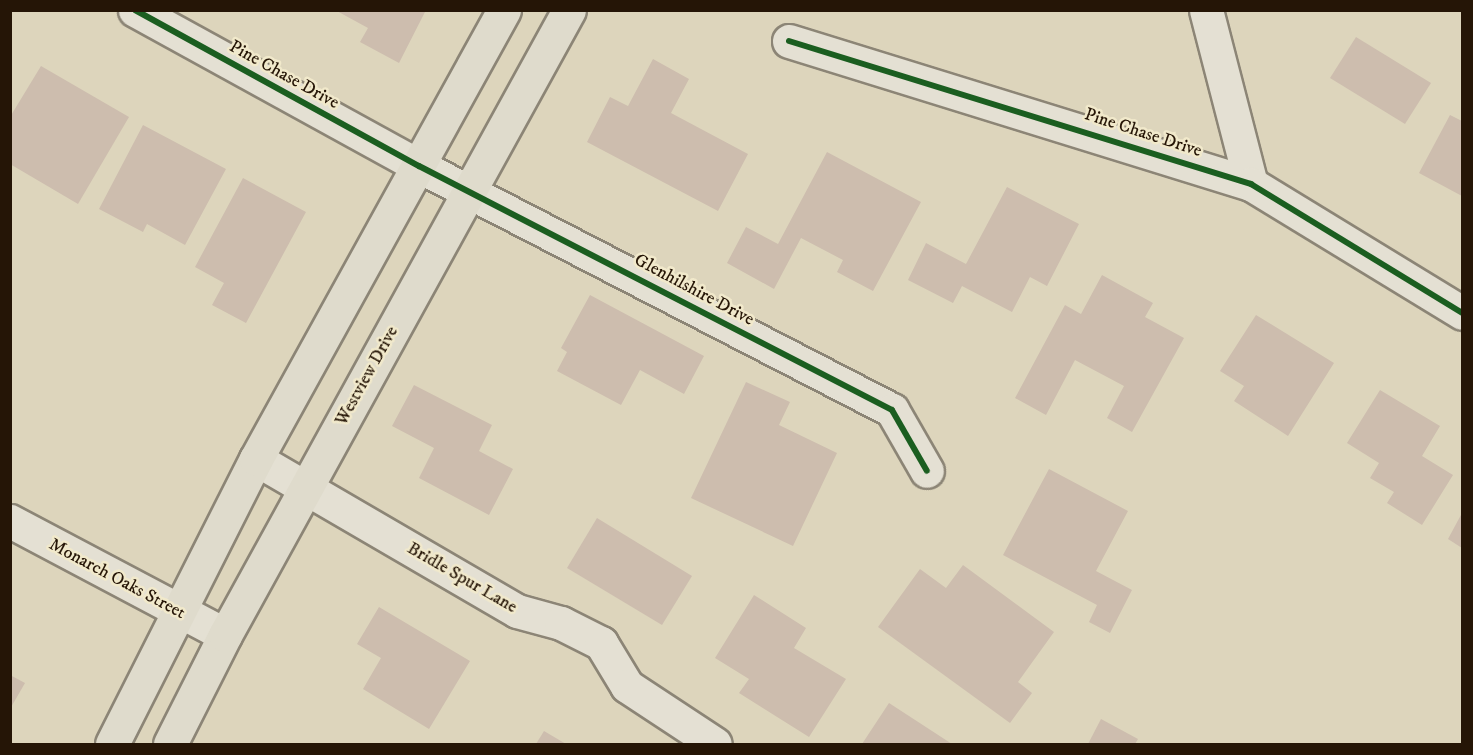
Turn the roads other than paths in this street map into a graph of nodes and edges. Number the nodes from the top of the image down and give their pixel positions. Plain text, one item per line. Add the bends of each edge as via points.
1 (135, 10) edge
2 (504, 10) edge
3 (569, 10) edge
4 (1206, 10) edge
5 (789, 41) dead end
6 (419, 166) junction
7 (1251, 184) junction
8 (469, 190) junction
9 (1462, 313) edge
10 (256, 459) junction
11 (927, 471) dead end
12 (305, 489) junction
13 (10, 521) edge
14 (181, 614) junction
15 (225, 634) junction
16 (111, 744) edge
17 (170, 744) edge
18 (715, 744) edge

1 - 6 street, Pine Chase Drive
2 - 6 main road
3 - 8 main road, Westview Drive
4 - 7 street
5 - 7 street, Pine Chase Drive
6 - 8 street, Glenhilshire Drive
6 - 10 main road
7 - 9 street, Pine Chase Drive
8 - 11 street, Glenhilshire Drive via 892,410
8 - 12 main road, Westview Drive
10 - 12 street, Bridle Spur Lane
10 - 14 main road
12 - 15 main road, Westview Drive
12 - 18 street, Bridle Spur Lane via 517,611 561,623 601,643 627,686
13 - 14 street, Monarch Oaks Street
14 - 15 street, Monarch Oaks Street
14 - 16 main road
15 - 17 main road, Westview Drive

